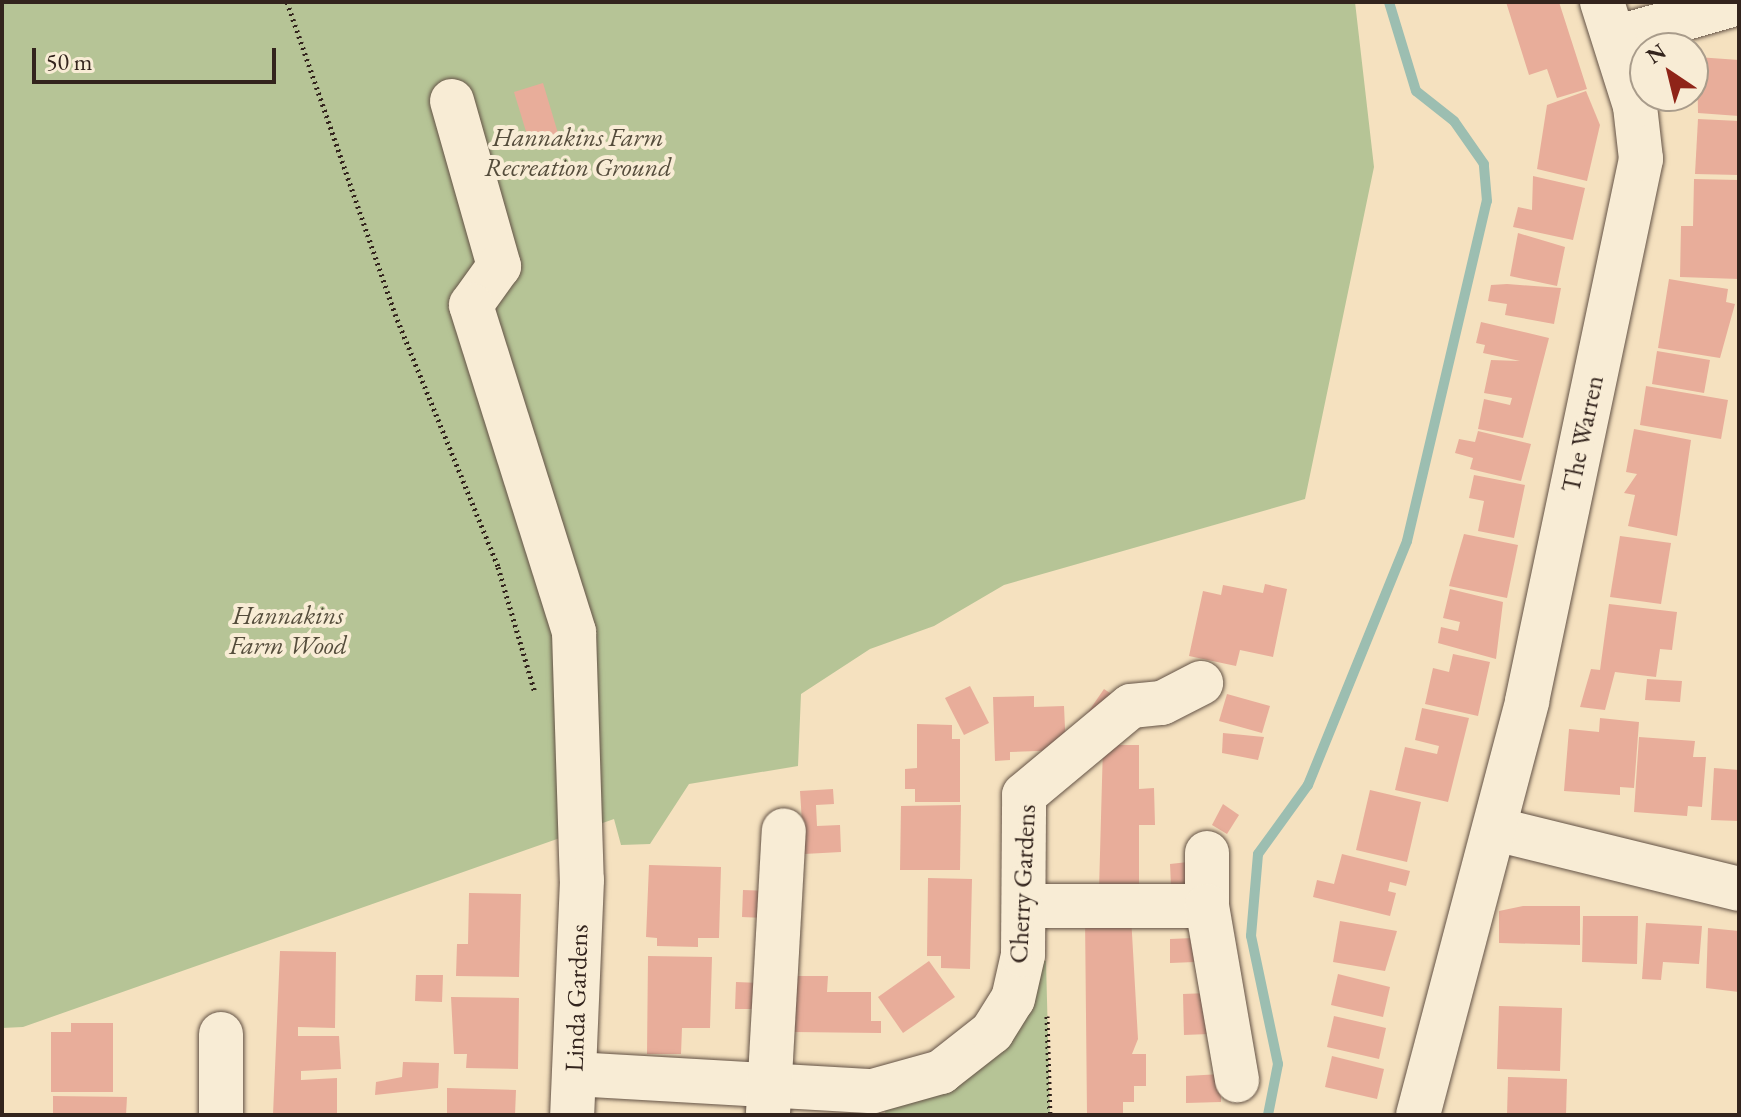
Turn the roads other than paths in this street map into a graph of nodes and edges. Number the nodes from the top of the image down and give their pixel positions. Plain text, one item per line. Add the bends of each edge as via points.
1 (1739, 3) edge
2 (1609, 20) edge
3 (452, 101) dead end
4 (1201, 683) dead end
5 (1495, 829) junction
6 (784, 830) dead end
7 (1207, 853) dead end
8 (1739, 889) edge
9 (1025, 906) junction
10 (1207, 906) junction
11 (221, 1034) dead end
12 (1237, 1080) dead end
13 (573, 1094) edge
14 (769, 1100) edge
15 (221, 1115) edge
16 (1418, 1115) edge

1 - 2 street, The Warren
2 - 5 street, The Warren via 1641,159
3 - 13 street, Linda Gardens via 499,266 471,305 574,632 582,880
4 - 9 street, Cherry Gardens via 1162,703 1131,706 1024,795
5 - 8 street
5 - 16 street, The Warren
6 - 14 street
7 - 10 street
9 - 10 street
9 - 14 street, Cherry Gardens via 1013,999 992,1032 941,1072 873,1091
10 - 12 street
11 - 15 street
13 - 14 street, Cherry Gardens

